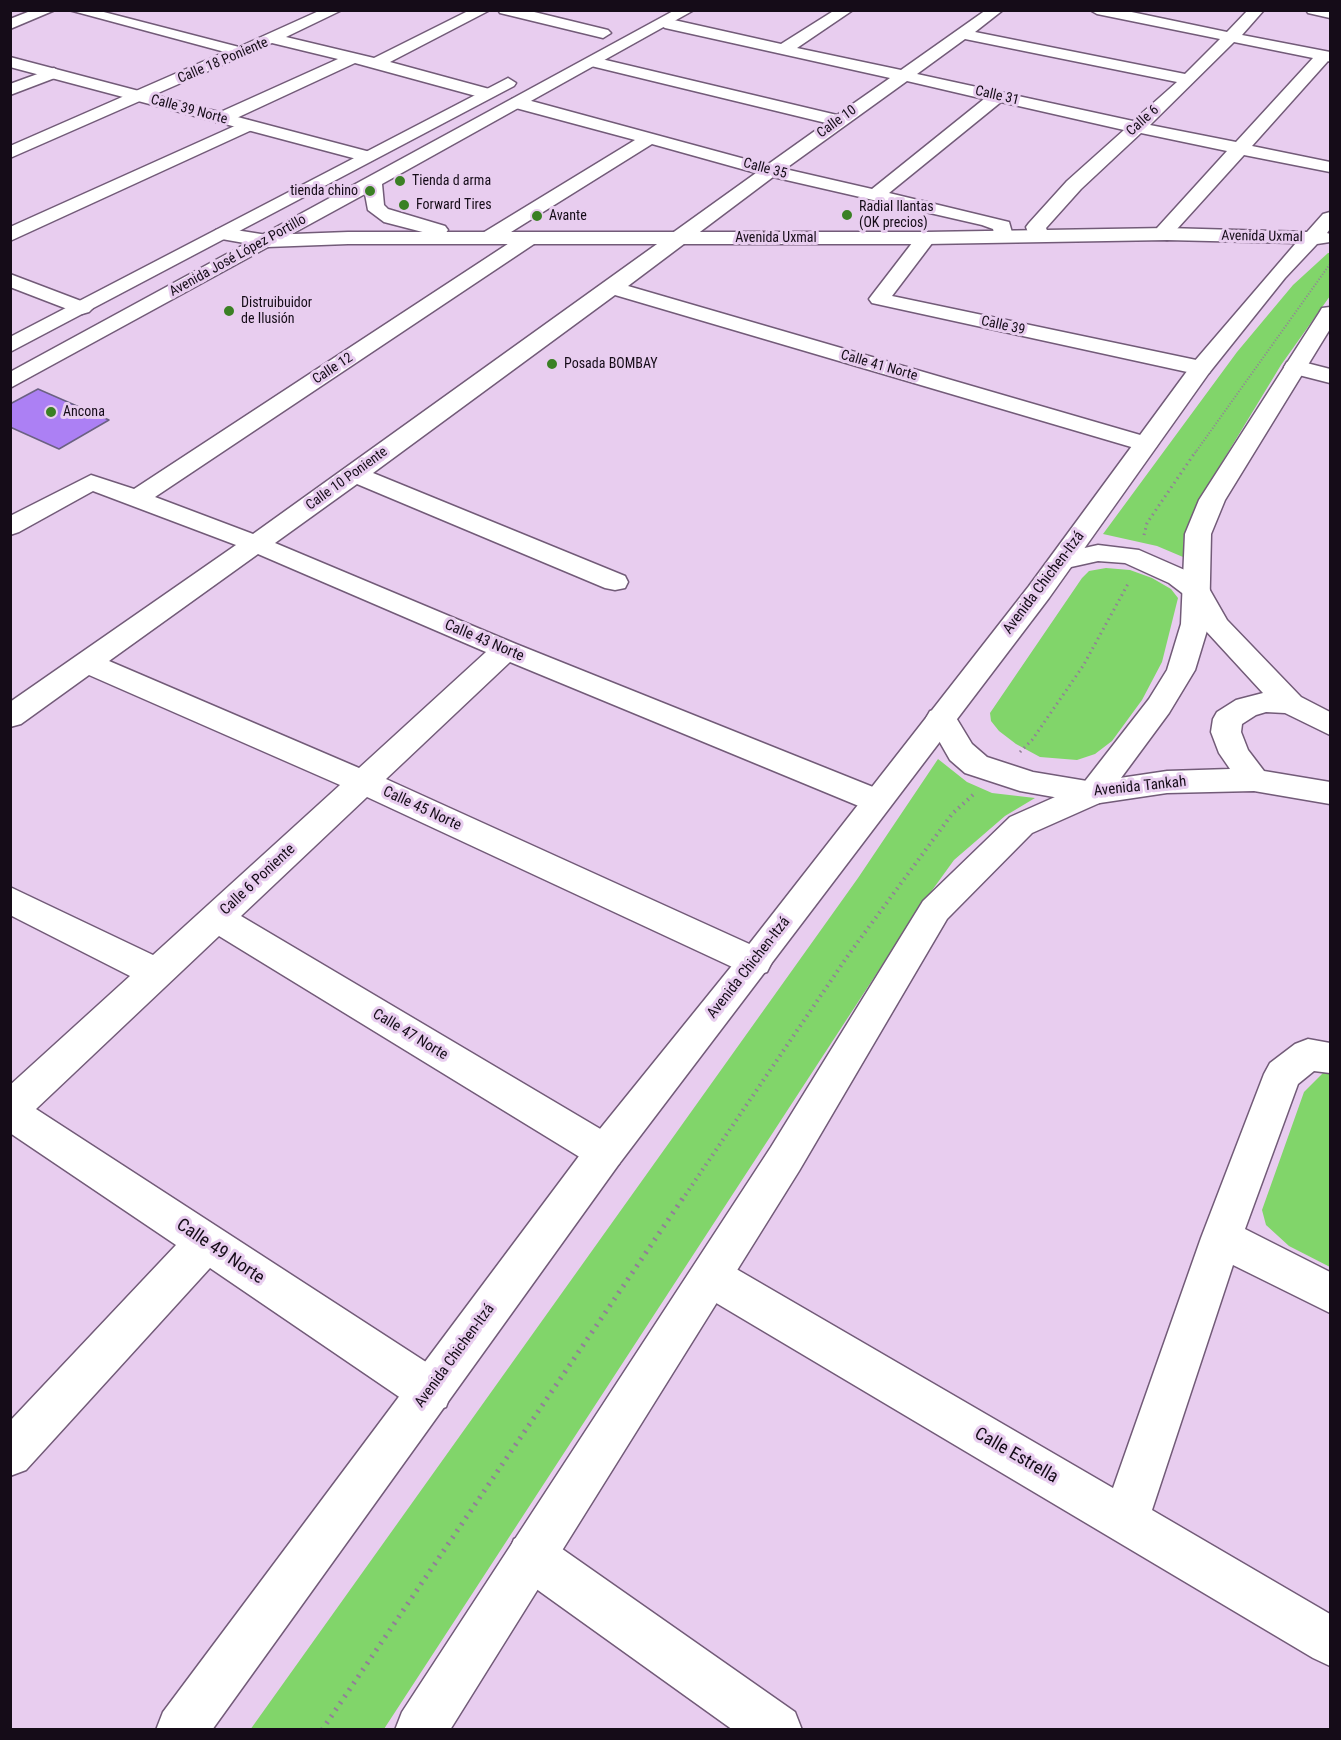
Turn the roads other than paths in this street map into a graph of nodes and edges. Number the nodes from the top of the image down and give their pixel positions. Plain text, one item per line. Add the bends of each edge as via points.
1 (48, 10) edge
2 (76, 10) edge
3 (483, 10) edge
4 (505, 10) edge
5 (687, 10) edge
6 (846, 10) edge
7 (996, 10) edge
8 (1097, 10) edge
9 (1257, 10) edge
10 (1313, 10) edge
11 (324, 12) edge
12 (1127, 13) edge
13 (1330, 14) edge
14 (665, 23) junction
15 (620, 24) dead end
16 (10, 25) edge
17 (603, 33) junction
18 (964, 34) junction
19 (1230, 36) junction
20 (273, 39) junction
21 (582, 44) dead end
22 (786, 48) junction
23 (242, 52) junction
24 (1327, 57) edge
25 (353, 58) junction
26 (10, 62) edge
27 (593, 62) junction
28 (376, 63) junction
29 (54, 73) junction
30 (903, 75) junction
31 (518, 78) dead end
32 (1189, 80) junction
33 (10, 90) edge
34 (487, 94) junction
35 (998, 96) junction
36 (140, 97) junction
37 (518, 103) junction
38 (222, 118) junction
39 (840, 121) junction
40 (248, 125) junction
41 (1135, 127) junction
42 (651, 138) junction
43 (1238, 149) junction
44 (10, 153) edge
45 (368, 157) junction
46 (1330, 166) edge
47 (770, 171) junction
48 (373, 183) junction
49 (874, 196) junction
50 (245, 222) junction
51 (1326, 226) edge
52 (289, 228) junction
53 (438, 230) junction
54 (1038, 231) junction
55 (1167, 231) junction
56 (1003, 232) junction
57 (685, 233) junction
58 (223, 234) junction
59 (493, 234) junction
60 (10, 235) edge
61 (1221, 236) junction
62 (530, 238) junction
63 (926, 238) junction
64 (267, 241) junction
65 (1278, 274) junction
66 (10, 280) edge
67 (612, 288) junction
68 (82, 309) junction
69 (1330, 313) edge
70 (10, 346) edge
71 (1296, 367) junction
72 (1202, 368) junction
73 (1330, 376) edge
74 (10, 381) edge
75 (1146, 444) junction
76 (354, 474) junction
77 (136, 499) junction
78 (10, 527) edge
79 (256, 544) junction
80 (1062, 561) junction
81 (615, 582) dead end
82 (1197, 591) junction
83 (506, 650) junction
84 (87, 663) junction
85 (1291, 704) junction
86 (10, 717) edge
87 (941, 718) junction
88 (1330, 725) edge
89 (1254, 780) junction
90 (363, 782) junction
91 (1093, 793) junction
92 (1330, 793) edge
93 (877, 801) junction
94 (10, 900) edge
95 (216, 918) junction
96 (755, 962) junction
97 (157, 973) junction
98 (1330, 1058) edge
99 (10, 1111) edge
100 (604, 1152) junction
101 (1221, 1238) junction
102 (206, 1243) junction
103 (711, 1276) junction
104 (1330, 1293) edge
105 (430, 1391) junction
106 (10, 1454) edge
107 (1125, 1520) junction
108 (531, 1556) junction
109 (1327, 1638) edge
110 (181, 1730) edge
111 (420, 1730) edge
112 (777, 1730) edge

1 - 16 street
2 - 23 street
3 - 28 street
4 - 17 street
5 - 14 street, Avenida José López Portillo
6 - 22 street
7 - 18 street, Calle 10
8 - 12 street
9 - 19 street, Calle 6
10 - 13 street
11 - 20 street, Calle 18 Poniente
12 - 19 street
14 - 22 street, Calle 31
14 - 27 street, Avenida José López Portillo
15 - 17 street
17 - 21 street
18 - 30 street, Calle 10
18 - 32 street
19 - 24 street
19 - 32 street, Calle 6
20 - 23 street, Calle 18 Poniente
20 - 25 street
22 - 30 street, Calle 31
23 - 36 street, Calle 18 Poniente
24 - 43 street
25 - 28 street
25 - 38 street
26 - 29 street, Calle 39 Norte
27 - 37 street, Avenida José López Portillo
27 - 39 street
28 - 34 street
29 - 33 street
29 - 36 street, Calle 39 Norte
30 - 35 street, Calle 31
30 - 39 street, Calle 10
31 - 34 street, Avenida José López Portillo
32 - 41 street, Calle 6
34 - 45 street, Avenida José López Portillo
35 - 41 street, Calle 31
35 - 49 street
36 - 38 street, Calle 39 Norte
36 - 44 street, Calle 18 Poniente
37 - 42 street, Calle 35
37 - 48 street, Avenida José López Portillo
38 - 40 street, Calle 39 Norte
39 - 47 street, Calle 10
40 - 45 street, Calle 39 Norte
40 - 60 street
41 - 43 street, Calle 31
41 - 54 street, Calle 6 via 1074,185
42 - 47 street, Calle 35
42 - 59 street
43 - 46 street, Calle 31
43 - 55 street
45 - 50 street, Avenida José López Portillo
47 - 49 street, Calle 35
47 - 57 street, Calle 10
48 - 52 street, Avenida José López Portillo
48 - 53 street via 375,206 381,213
49 - 56 street, Calle 35 via 981,219
50 - 52 street, Avenida Uxmal
50 - 58 street, Avenida José López Portillo
51 - 55 street, Avenida Uxmal
51 - 61 street, Avenida Uxmal
51 - 65 street, Avenida Chichen-Itzá
52 - 53 street, Avenida Uxmal
52 - 64 street, Avenida José López Portillo
53 - 59 street, Avenida Uxmal
54 - 55 street, Avenida Uxmal
54 - 56 street, Avenida Uxmal
55 - 61 street, Avenida Uxmal
56 - 57 street, Avenida Uxmal
56 - 63 street, Avenida Uxmal
57 - 59 street, Avenida Uxmal
57 - 62 street, Avenida Uxmal
57 - 63 street, Avenida Uxmal
57 - 67 street, Calle 10 Poniente
58 - 64 street, Avenida Uxmal
58 - 68 street, Avenida José López Portillo
59 - 62 street, Avenida Uxmal
59 - 64 street, Avenida Uxmal
61 - 65 street via 1260,251
62 - 77 street, Calle 12
63 - 72 street, Calle 39 via 879,299
64 - 74 street, Avenida José López Portillo
65 - 72 street, Avenida Chichen-Itzá
66 - 68 street
67 - 75 street, Calle 41 Norte
67 - 76 street, Calle 10 Poniente
68 - 70 street, Avenida José López Portillo
69 - 71 street
71 - 73 street
71 - 82 street via 1212,500 1198,534
72 - 75 street, Avenida Chichen-Itzá
75 - 80 street, Avenida Chichen-Itzá
76 - 79 street, Calle 10 Poniente
76 - 81 street
77 - 78 street, Calle 43 Norte via 91,482
77 - 79 street, Calle 43 Norte
79 - 83 street, Calle 43 Norte
79 - 84 street, Calle 10 Poniente
80 - 82 street via 1098,552 1136,558 1178,577
80 - 87 street, Avenida Chichen-Itzá
82 - 85 street via 1216,625
82 - 91 street via 1195,624 1181,670 1159,706
83 - 90 street, Calle 6 Poniente
83 - 93 street, Calle 43 Norte
84 - 86 street, Calle 10 Poniente
84 - 90 street, Calle 45 Norte
85 - 88 street
85 - 89 street via 1266,702 1246,707 1228,719 1226,732 1234,753
87 - 91 street, Avenida Tankah via 961,752 976,765 1031,783
87 - 93 street, Avenida Chichen-Itzá
89 - 91 street, Avenida Tankah via 1167,782
89 - 92 street, Avenida Tankah
90 - 95 street, Calle 6 Poniente
90 - 96 street, Calle 45 Norte
91 - 103 street via 1021,825 935,910
93 - 96 street, Avenida Chichen-Itzá
94 - 97 street
95 - 97 street, Calle 6 Poniente
95 - 100 street, Calle 47 Norte
96 - 100 street, Avenida Chichen-Itzá
97 - 99 street, Calle 6 Poniente
98 - 101 street via 1308,1055 1283,1074
99 - 102 street, Calle 49 Norte
100 - 105 street, Avenida Chichen-Itzá
101 - 104 street
101 - 107 street
102 - 105 street, Calle 49 Norte
102 - 106 street
103 - 107 street, Calle Estrella
103 - 108 street
105 - 110 street, Avenida Chichen-Itzá
107 - 109 street, Calle Estrella
108 - 111 street
108 - 112 street

